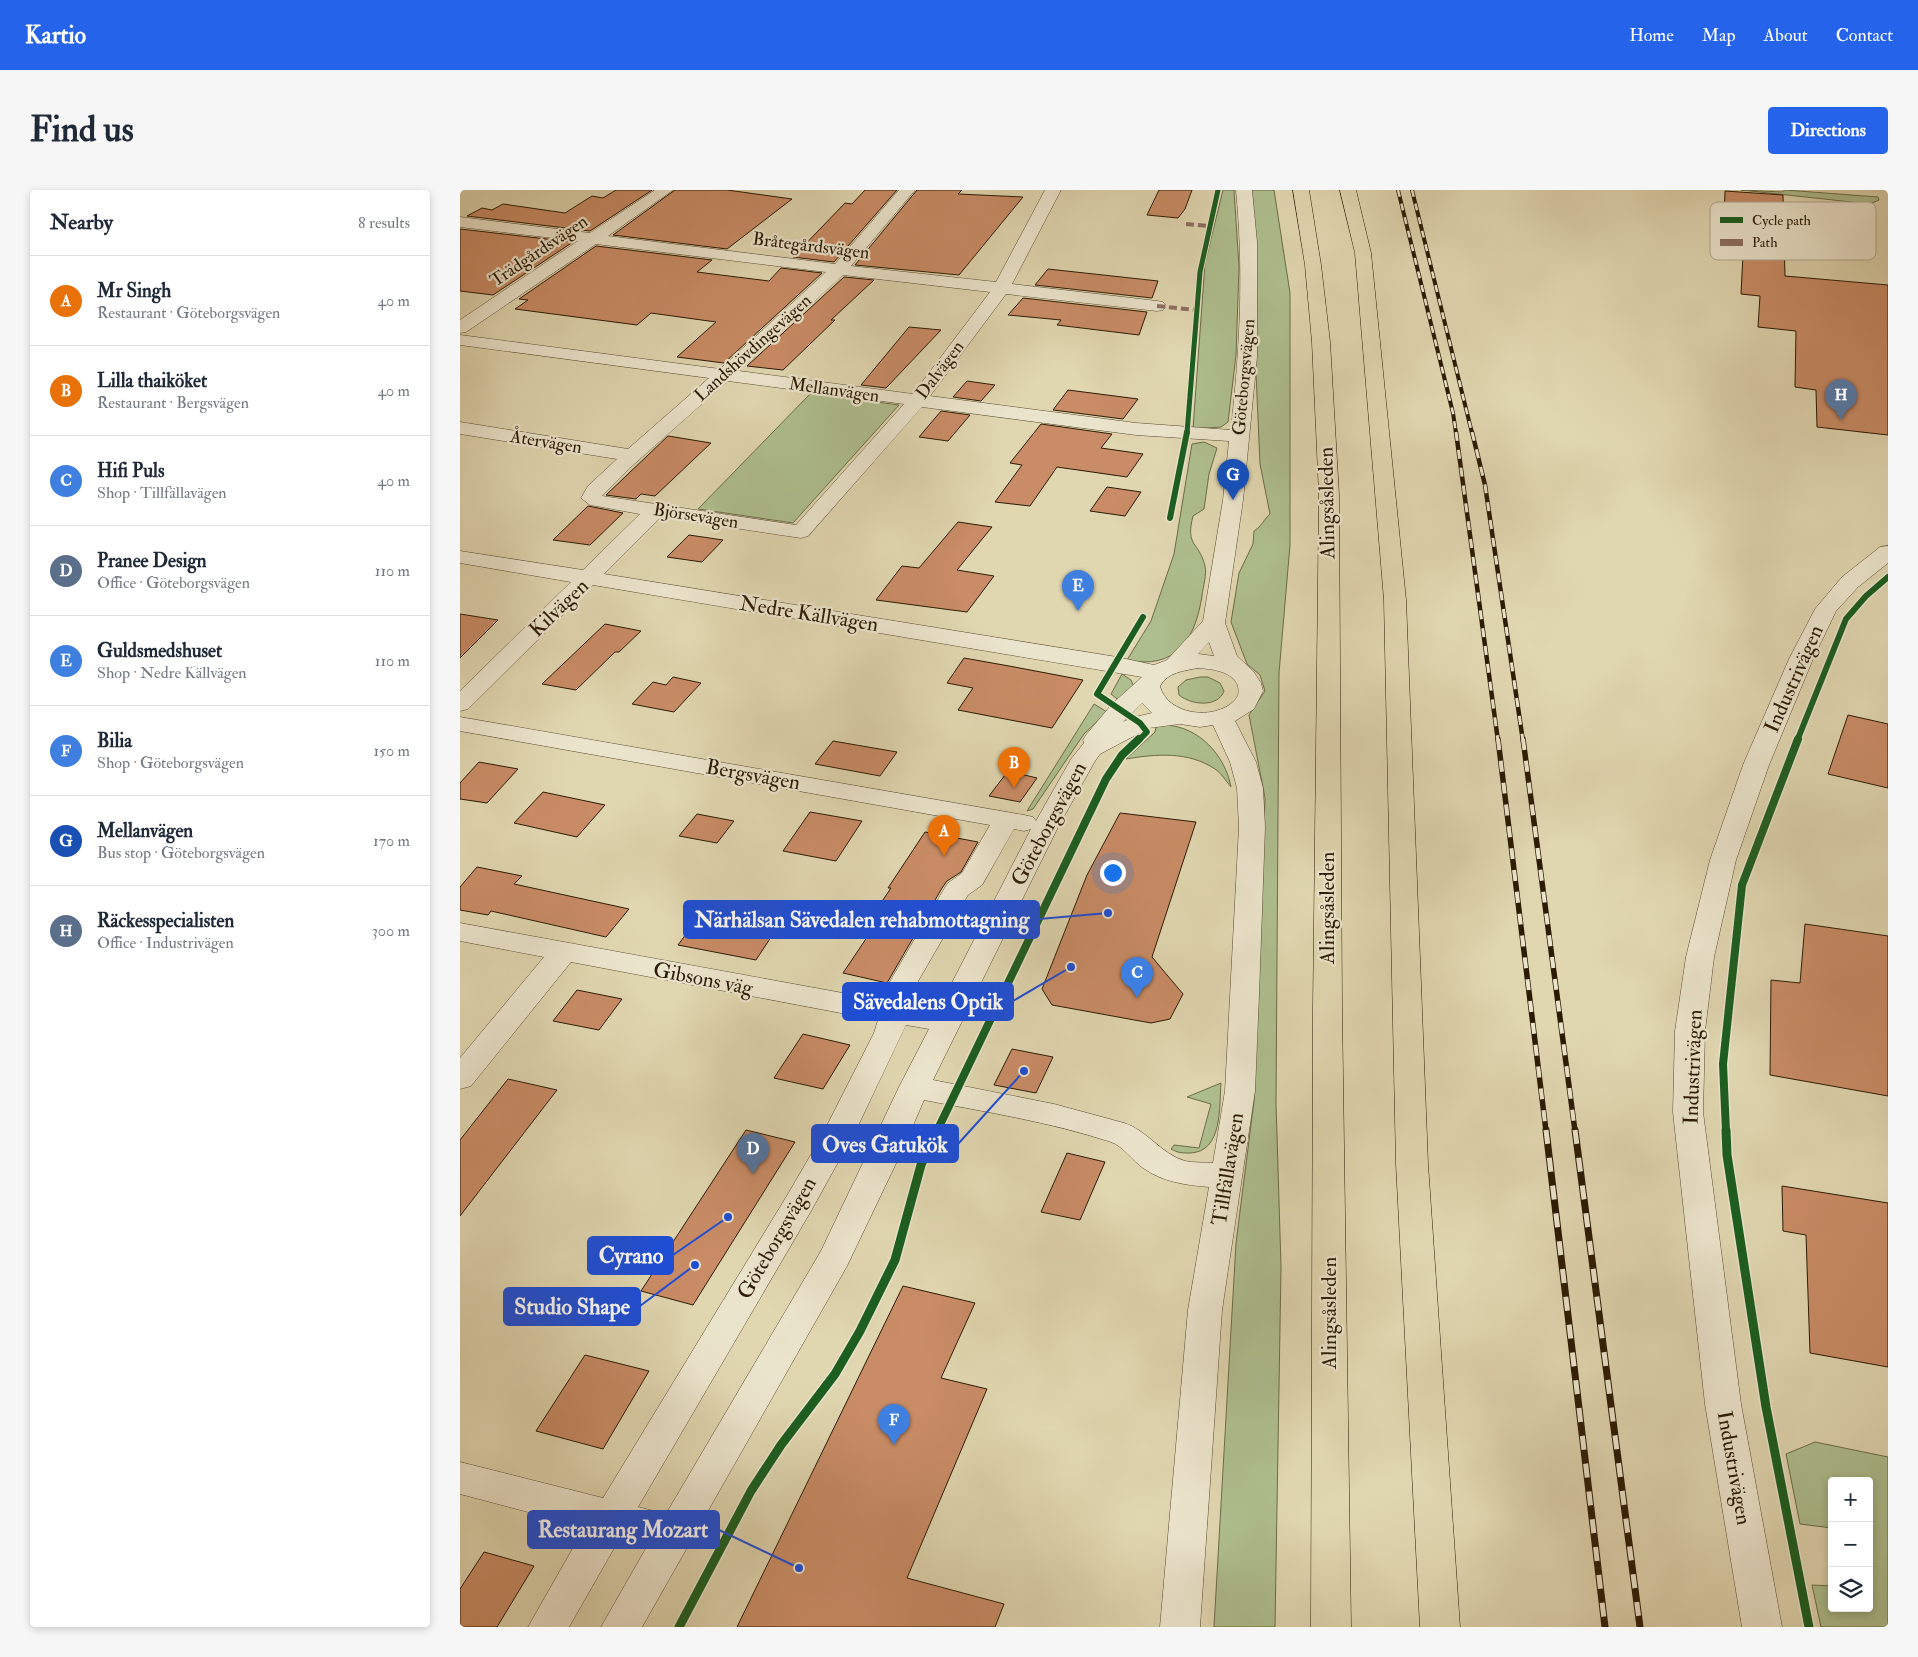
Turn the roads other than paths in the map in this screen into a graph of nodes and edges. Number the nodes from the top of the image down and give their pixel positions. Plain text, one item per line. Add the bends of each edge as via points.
1 (665, 190) edge
2 (907, 190) edge
3 (1053, 190) edge
4 (1244, 190) edge
5 (1301, 190) edge
6 (1348, 190) edge
7 (460, 222) edge
8 (592, 240) junction
9 (838, 270) junction
10 (1000, 288) junction
11 (1157, 306) dead end
12 (460, 328) edge
13 (460, 340) edge
14 (725, 375) junction
15 (917, 401) junction
16 (460, 428) edge
17 (1239, 436) junction
18 (632, 455) junction
19 (591, 498) joint
20 (656, 510) junction
21 (801, 532) joint
22 (1888, 552) edge
23 (460, 557) edge
24 (590, 578) junction
25 (1214, 623) junction
26 (1236, 670) junction
27 (1160, 674) junction
28 (460, 704) edge
29 (1179, 717) junction
30 (1219, 717) junction
31 (460, 724) edge
32 (1091, 750) junction
33 (1006, 820) junction
34 (1045, 827) junction
35 (460, 932) edge
36 (564, 952) junction
37 (894, 1014) junction
38 (947, 1022) junction
39 (460, 1078) edge
40 (914, 1087) junction
41 (1227, 1176) junction
42 (460, 1478) edge
43 (611, 1516) junction
44 (674, 1533) junction
45 (548, 1627) edge
46 (621, 1627) edge
47 (1180, 1627) edge
48 (1331, 1627) edge
49 (1440, 1627) edge
50 (1762, 1627) edge

1 - 8 street, Trädgårdsvägen
2 - 9 street, Landshövdingevägen
3 - 10 street, Dalvägen
4 - 17 street, Göteborgsvägen via 1250,298 1248,357
5 - 48 highway, Alingsåsleden via 1323,342 1328,504 1327,1130
6 - 49 highway via 1363,252 1395,600 1412,1164
7 - 8 street, Bråtegårdsvägen
8 - 9 street, Bråtegårdsvägen
8 - 12 street, Trädgårdsvägen
9 - 10 street, Bråtegårdsvägen
9 - 14 street, Landshövdingevägen
10 - 11 street, Bråtegårdsvägen
10 - 15 street, Dalvägen
13 - 14 street, Mellanvägen
14 - 15 street, Mellanvägen
14 - 18 street, Landshövdingevägen
15 - 17 street, Mellanvägen via 1182,434
15 - 21 street, Dalvägen
16 - 18 street, Återvägen
17 - 25 street, Göteborgsvägen via 1233,500
18 - 19 street, Landshövdingevägen via 595,490
19 - 20 street, Björsevägen
20 - 21 street, Björsevägen
20 - 24 street, Kilvägen
22 - 50 street, Industrivägen via 1850,582 1826,609 1756,765 1723,860 1700,957 1690,1031 1688,1112 1723,1404
23 - 24 street, Nedre Källvägen
24 - 27 street, Nedre Källvägen via 1117,664
24 - 28 street, Kilvägen
25 - 26 street, Göteborgsvägen via 1226,658
25 - 27 street, Göteborgsvägen
26 - 27 street, Nedre Källvägen via 1207,662
26 - 30 street, Göteborgsvägen via 1249,682 1250,696 1240,709
27 - 29 street via 1148,690 1151,700 1162,710
27 - 32 street, Göteborgsvägen via 1100,732
29 - 30 street, Göteborgsvägen
29 - 32 street, Göteborgsvägen via 1140,723
30 - 41 street, Tillfällavägen via 1228,728 1243,762 1250,788 1252,827 1240,1091
31 - 33 street, Bergsvägen
32 - 34 street, Göteborgsvägen
33 - 34 street, Bergsvägen
33 - 37 street, Göteborgsvägen via 972,879 958,889 945,910 896,995
34 - 38 street, Göteborgsvägen
35 - 36 street, Gibsons väg
36 - 37 street, Gibsons väg
36 - 39 street
37 - 38 street, Gibsons väg
37 - 43 street, Göteborgsvägen via 888,1033 834,1140
38 - 40 street, Göteborgsvägen
40 - 41 street via 1054,1115 1124,1134 1155,1160 1182,1173
40 - 44 street, Göteborgsvägen via 835,1257
41 - 47 street, Tillfällavägen via 1205,1310
42 - 43 street
43 - 44 street
43 - 45 street, Göteborgsvägen
44 - 46 street, Göteborgsvägen

